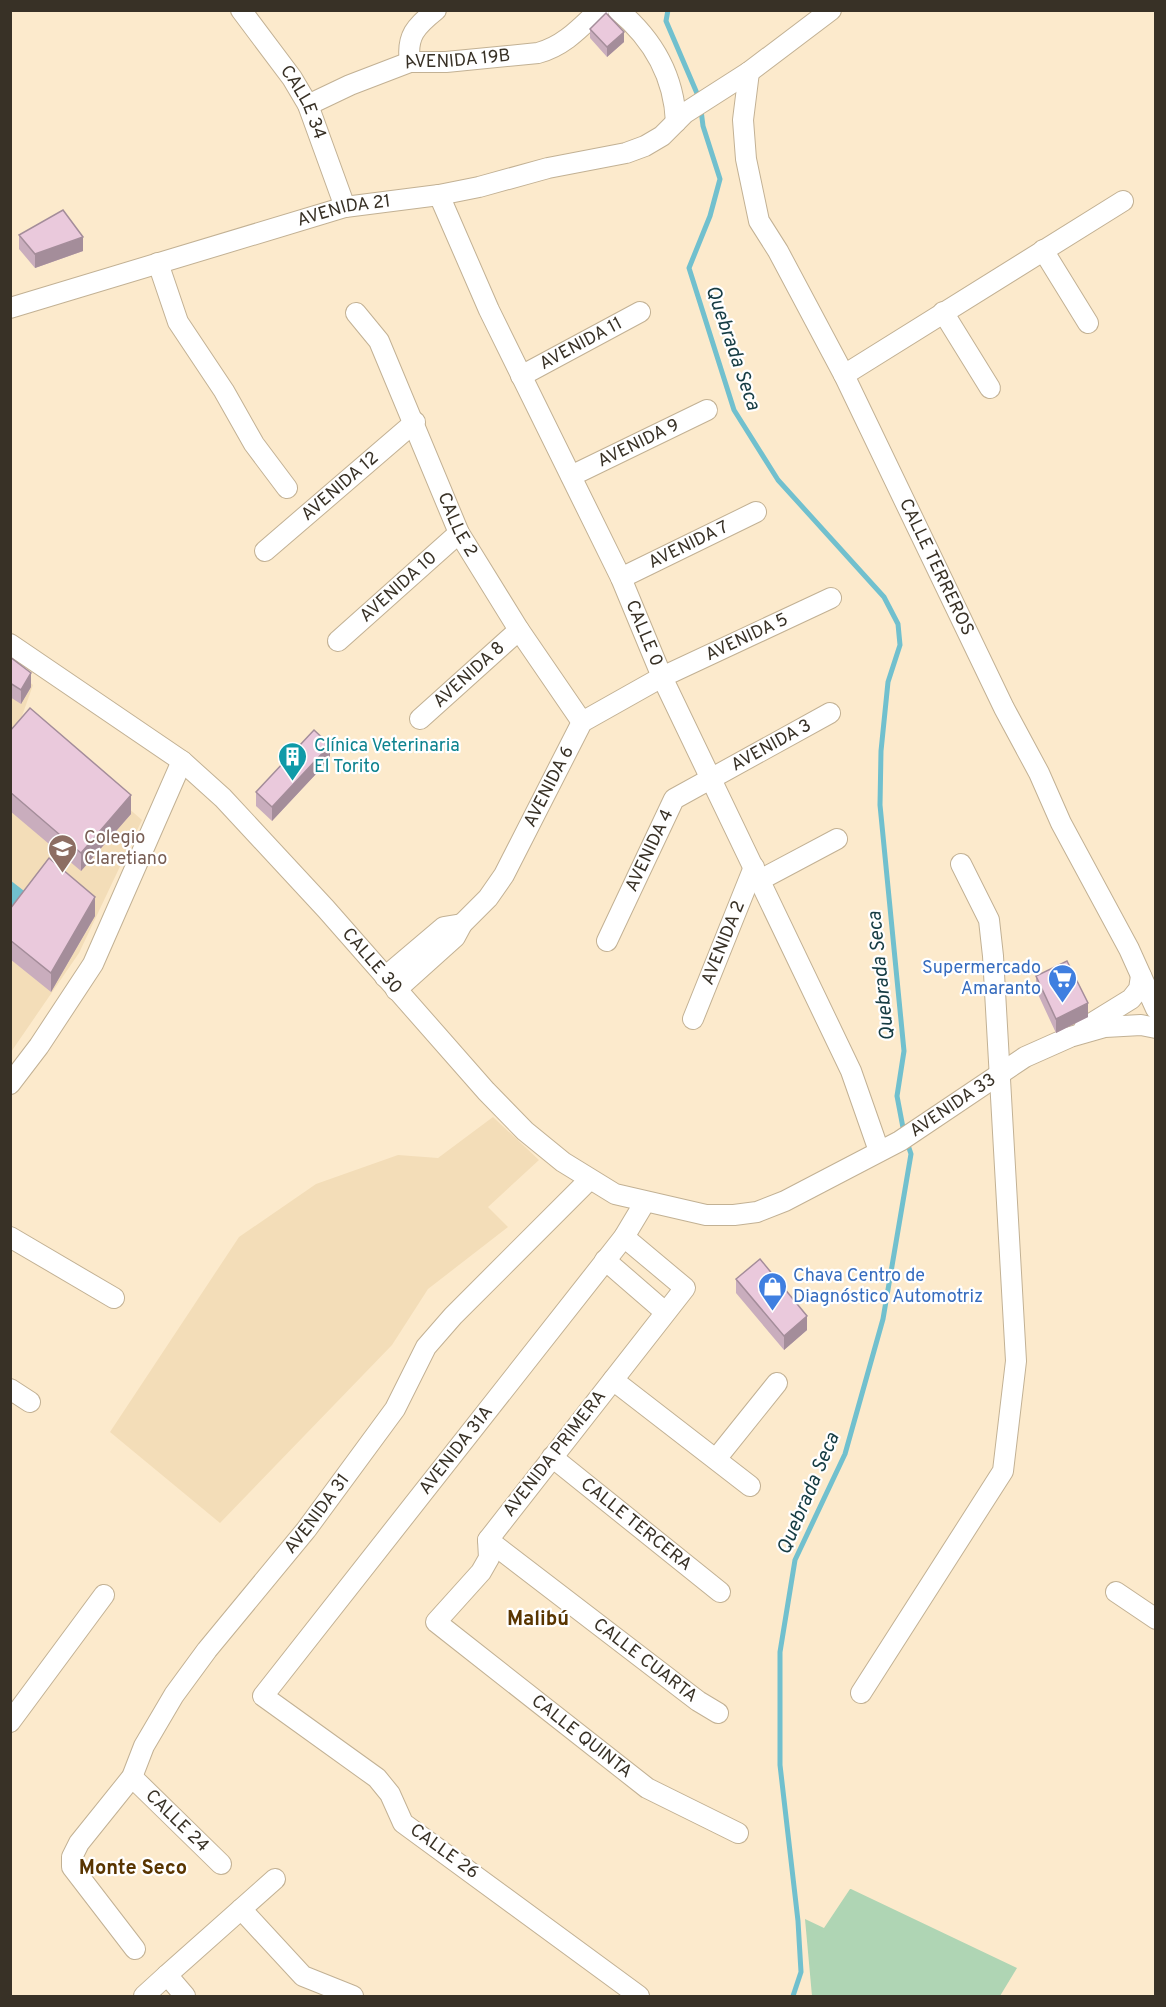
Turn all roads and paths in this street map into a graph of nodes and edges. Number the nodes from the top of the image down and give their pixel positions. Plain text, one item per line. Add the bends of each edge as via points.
1 (241, 10) edge
2 (436, 10) edge
3 (600, 10) edge
4 (618, 10) edge
5 (831, 10) edge
6 (410, 62) junction
7 (749, 72) junction
8 (712, 97) junction
9 (308, 105) junction
10 (681, 117) junction
11 (743, 120) junction
12 (439, 195) junction
13 (1123, 201) dead end
14 (345, 207) junction
15 (1043, 250) junction
16 (158, 263) junction
17 (13, 303) edge
18 (640, 312) dead end
19 (943, 312) junction
20 (356, 313) dead end
21 (1088, 323) dead end
22 (844, 375) junction
23 (521, 376) junction
24 (990, 388) dead end
25 (707, 410) dead end
26 (415, 422) junction
27 (571, 476) junction
28 (287, 489) dead end
29 (756, 512) dead end
30 (459, 532) junction
31 (265, 551) dead end
32 (621, 578) junction
33 (831, 598) dead end
34 (519, 630) junction
35 (338, 641) dead end
36 (10, 644) edge
37 (662, 677) junction
38 (830, 713) dead end
39 (420, 719) dead end
40 (582, 722) junction
41 (182, 761) junction
42 (711, 777) junction
43 (837, 839) dead end
44 (962, 864) dead end
45 (757, 873) junction
46 (607, 941) dead end
47 (1141, 976) junction
48 (391, 984) junction
49 (1155, 1009) edge
50 (693, 1019) dead end
51 (1155, 1028) edge
52 (1070, 1037) junction
53 (1000, 1075) junction
54 (10, 1084) edge
55 (879, 1151) junction
56 (589, 1180) junction
57 (645, 1202) junction
58 (757, 1212) joint
59 (10, 1237) edge
60 (624, 1237) junction
61 (605, 1260) junction
62 (114, 1298) dead end
63 (665, 1312) junction
64 (613, 1380) junction
65 (777, 1383) dead end
66 (10, 1389) edge
67 (30, 1402) dead end
68 (552, 1457) junction
69 (716, 1459) junction
70 (750, 1486) dead end
71 (488, 1540) junction
72 (720, 1592) dead end
73 (1116, 1592) dead end
74 (104, 1595) dead end
75 (1155, 1619) edge
76 (436, 1622) joint
77 (861, 1693) dead end
78 (263, 1696) joint
79 (718, 1713) dead end
80 (10, 1722) edge
81 (132, 1777) junction
82 (738, 1833) dead end
83 (221, 1864) dead end
84 (275, 1879) dead end
85 (241, 1909) junction
86 (135, 1949) dead end
87 (167, 1975) junction
88 (144, 1996) edge
89 (185, 1996) edge
90 (353, 1996) edge
91 (639, 1996) edge

1 - 9 street, CALLE 34
2 - 6 street via 415,29 408,49
3 - 6 street, AVENIDA 19B via 565,41 538,53
4 - 10 street via 645,37 664,69
5 - 7 street, AVENIDA 21
6 - 9 street, AVENIDA 19B
7 - 8 street, AVENIDA 21
7 - 11 street, CALLE TERREROS
8 - 10 street, AVENIDA 21
8 - 11 street
9 - 14 street, CALLE 34
10 - 12 street, AVENIDA 21 via 662,136 626,153
11 - 22 street, CALLE TERREROS via 746,159 759,221
12 - 14 street, AVENIDA 21
12 - 23 street, CALLE 0
13 - 15 street
14 - 16 street, AVENIDA 21
15 - 19 street
15 - 21 street
16 - 17 street, AVENIDA 21
16 - 28 street via 178,322 254,444
18 - 23 street, AVENIDA 11
19 - 22 street
19 - 24 street
20 - 26 street, CALLE 2 via 380,341
22 - 47 street, CALLE TERREROS via 1004,708
23 - 27 street, CALLE 0
25 - 27 street, AVENIDA 9
26 - 30 street, CALLE 2
26 - 31 street, AVENIDA 12
27 - 32 street, CALLE 0
29 - 32 street, AVENIDA 7
30 - 34 street, CALLE 2
30 - 35 street, AVENIDA 10
32 - 37 street, CALLE 0
33 - 37 street, AVENIDA 5
34 - 39 street, AVENIDA 8
34 - 40 street, CALLE 2
36 - 41 street, CALLE 30
37 - 40 street
37 - 42 street, CALLE 0
38 - 42 street, AVENIDA 3
40 - 48 street, AVENIDA 6 via 504,875 488,898 462,924 444,927
41 - 48 street, CALLE 30 via 224,798
41 - 54 street via 93,964
42 - 45 street, CALLE 0
42 - 46 street, AVENIDA 4 via 674,798
43 - 45 street
44 - 53 street via 989,920
45 - 50 street, AVENIDA 2
45 - 55 street, CALLE 0 via 850,1071
47 - 49 street, CALLE TERREROS
47 - 52 street via 1131,999
48 - 56 street, CALLE 30 via 525,1131
51 - 52 street, AVENIDA 33 via 1105,1027
52 - 53 street, AVENIDA 33 via 1025,1057
53 - 55 street, AVENIDA 33 via 917,1131
53 - 77 street via 1016,1361 1003,1472
55 - 58 street, AVENIDA 33
56 - 57 street, CALLE 30 via 615,1194
56 - 81 street, AVENIDA 31 via 426,1347 395,1409 306,1530 174,1695 144,1746
57 - 58 street, CALLE 30 via 706,1215
57 - 60 street, AVENIDA 31A
59 - 62 street
60 - 61 street, AVENIDA 31A
60 - 63 street, AVENIDA PRIMERA via 685,1288
61 - 63 street
61 - 78 street, AVENIDA 31A
63 - 64 street, AVENIDA PRIMERA
64 - 68 street, AVENIDA PRIMERA
64 - 69 street
65 - 69 street
66 - 67 street
68 - 71 street, AVENIDA PRIMERA
68 - 72 street, CALLE TERCERA
69 - 70 street
71 - 76 street, AVENIDA PRIMERA via 489,1558 481,1572
71 - 79 street, CALLE CUARTA
73 - 75 street
74 - 80 street
76 - 82 street, CALLE QUINTA via 647,1788
78 - 91 street, CALLE 26 via 377,1778 390,1794 403,1823
81 - 83 street, CALLE 24
81 - 86 street, AVENIDA 31 via 79,1843 72,1867
84 - 85 street
85 - 87 street
85 - 90 street via 303,1976
87 - 88 street
87 - 89 street

